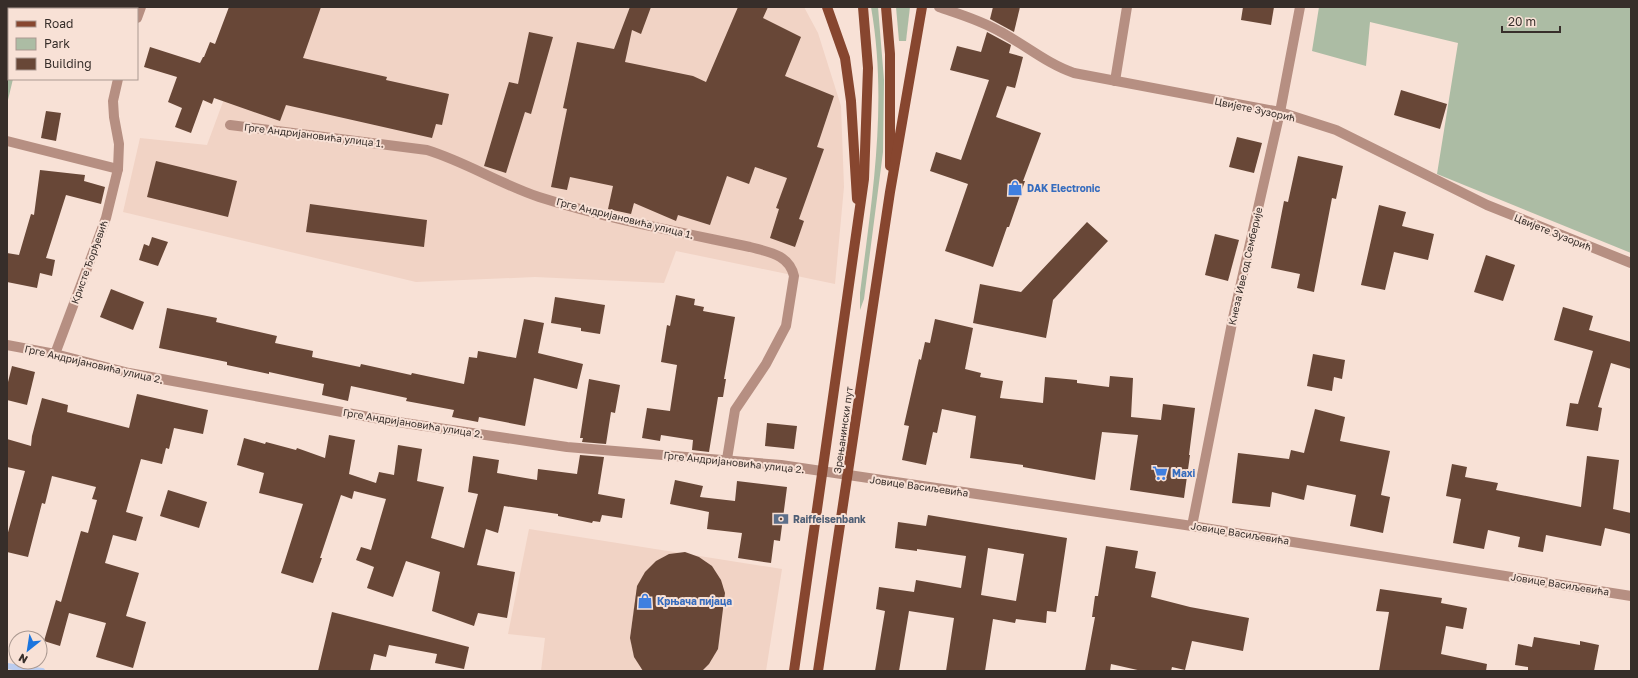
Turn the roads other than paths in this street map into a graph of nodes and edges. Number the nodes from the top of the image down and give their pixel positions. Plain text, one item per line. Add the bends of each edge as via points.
1 (827, 7) edge
2 (863, 7) edge
3 (886, 7) edge
4 (922, 7) edge
5 (939, 7) edge
6 (1127, 7) edge
7 (1300, 7) edge
8 (118, 80) edge
9 (1115, 80) junction
10 (1280, 112) junction
11 (230, 125) dead end
12 (7, 142) edge
13 (118, 169) junction
14 (890, 192) junction
15 (859, 218) junction
16 (1631, 263) edge
17 (7, 344) edge
18 (55, 354) junction
19 (727, 459) junction
20 (823, 471) junction
21 (848, 475) junction
22 (1192, 526) junction
23 (1631, 596) edge
24 (794, 671) edge
25 (818, 671) edge

1 - 15 main road via 845,58
2 - 15 main road via 868,68 864,179
3 - 14 main road via 890,54
4 - 14 main road
5 - 9 street, Цвијете Зузорић via 979,20 1066,70
6 - 9 street
7 - 10 street, Кнеза Иве од Семберије
8 - 13 street, Кристе Ђорђевић via 113,102 119,144
9 - 10 street, Цвијете Зузорић
10 - 16 street, Цвијете Зузорић via 1336,130 1487,205
10 - 22 street, Кнеза Иве од Семберије via 1233,318
11 - 19 street, Грге Андријановића улица 1. via 427,150 519,190 578,209 750,247 787,260 794,276 786,326 766,364 735,410
12 - 13 street
13 - 18 street, Кристе Ђорђевић via 106,218
14 - 21 main road, Зрењанински пут
15 - 20 main road, Зрењанински пут
17 - 18 street, Грге Андријановића улица 2.
18 - 19 street, Грге Андријановића улица 2. via 129,373 391,420 567,447
19 - 20 street, Грге Андријановића улица 2.
20 - 21 street, Грге Андријановића улица 2.
20 - 24 main road, Зрењанински пут
21 - 22 street, Јовице Васиљевића
21 - 25 main road, Зрењанински пут
22 - 23 street, Јовице Васиљевића

